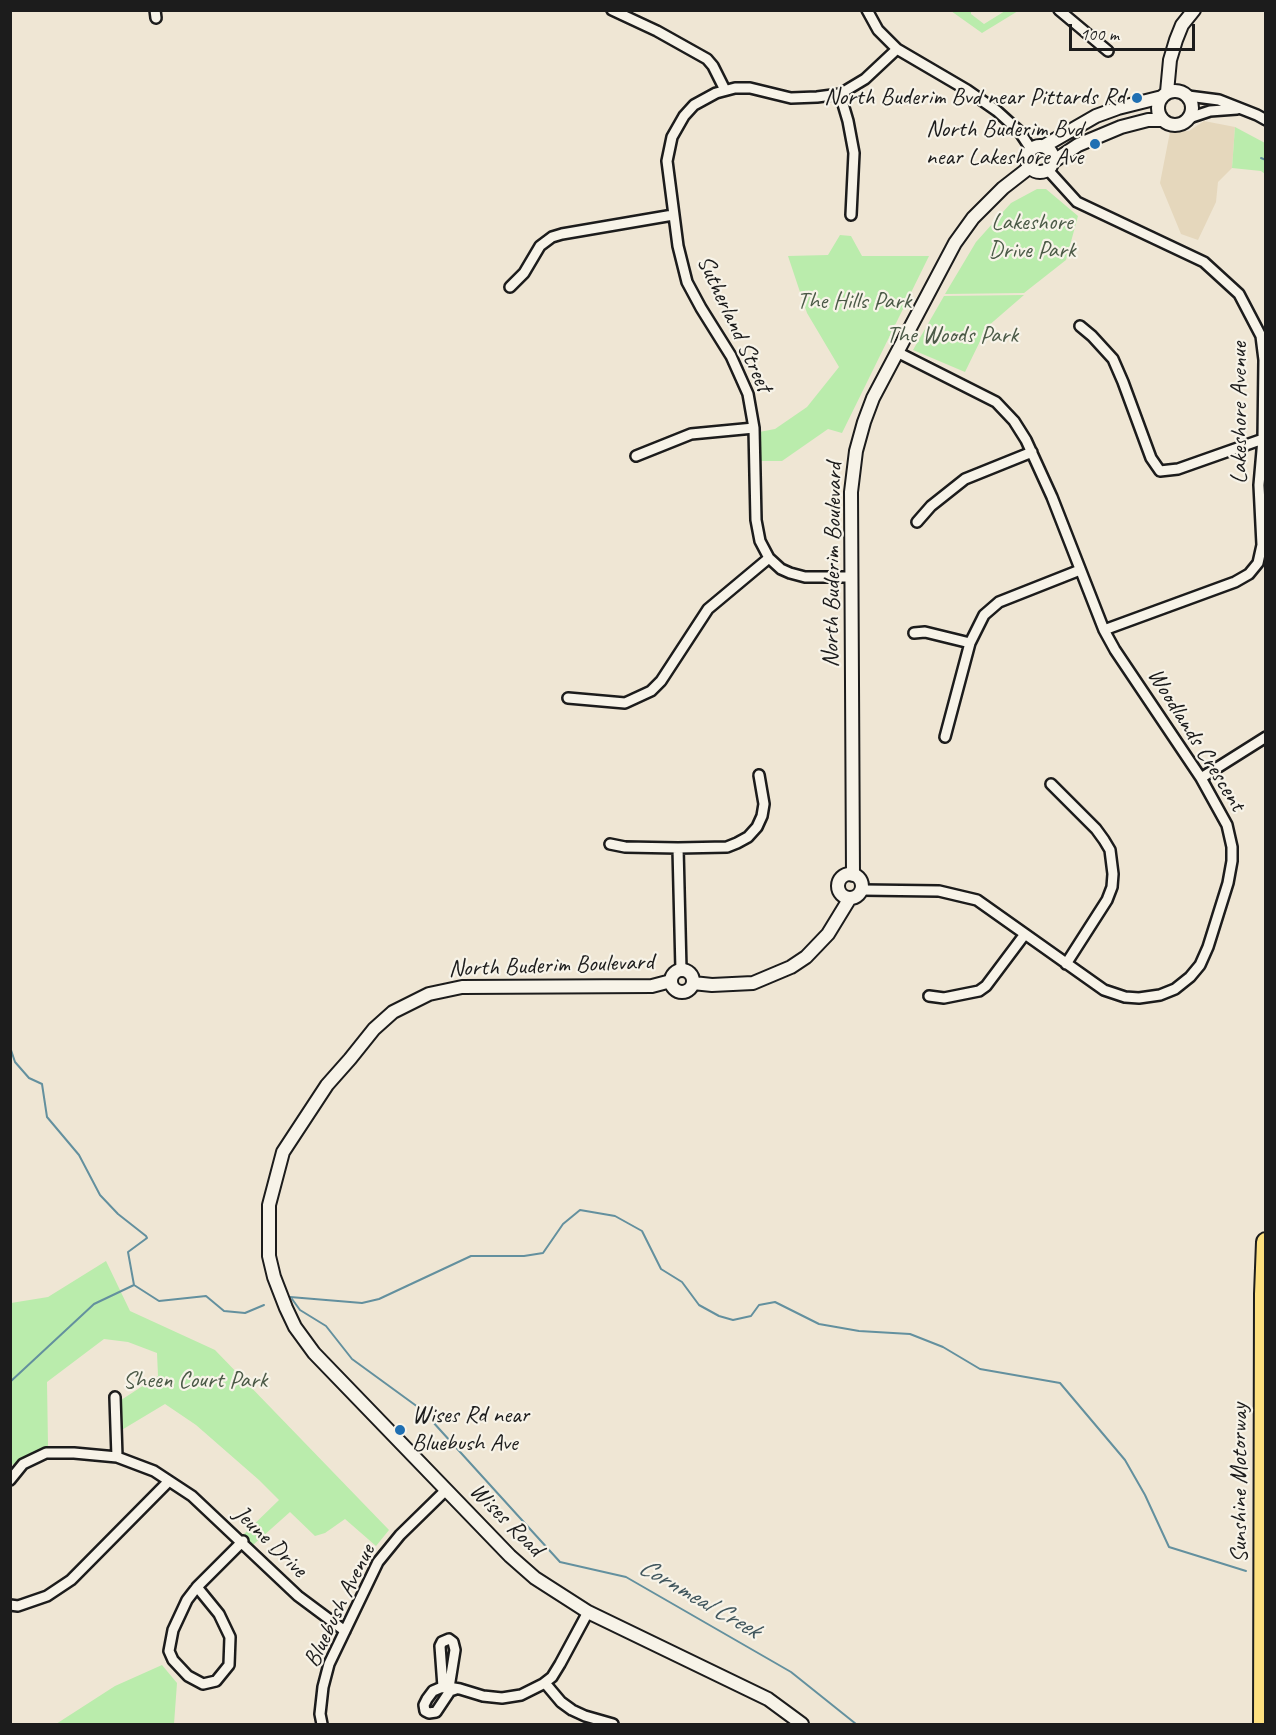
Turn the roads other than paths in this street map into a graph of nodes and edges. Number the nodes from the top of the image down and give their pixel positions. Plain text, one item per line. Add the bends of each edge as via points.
1 (612, 10) edge
2 (867, 10) edge
3 (1059, 10) edge
4 (1194, 10) edge
5 (1176, 40) junction
6 (897, 49) junction
7 (1108, 51) dead end
8 (725, 90) junction
9 (840, 94) junction
10 (1185, 94) junction
11 (1164, 95) junction
12 (1240, 109) junction
13 (1189, 118) junction
14 (1163, 120) junction
15 (1266, 120) edge
16 (1044, 146) junction
17 (1031, 148) junction
18 (1051, 166) junction
19 (1030, 167) junction
20 (673, 215) junction
21 (851, 215) dead end
22 (510, 287) dead end
23 (1080, 326) dead end
24 (1263, 336) edge
25 (897, 352) junction
26 (1264, 426) edge
27 (754, 428) junction
28 (1263, 439) junction
29 (1032, 452) junction
30 (636, 456) dead end
31 (917, 522) dead end
32 (770, 558) junction
33 (1262, 565) edge
34 (1080, 570) junction
35 (851, 577) junction
36 (1104, 630) junction
37 (914, 633) dead end
38 (970, 644) junction
39 (568, 698) dead end
40 (1266, 736) edge
41 (945, 737) dead end
42 (759, 775) dead end
43 (1201, 778) junction
44 (1050, 784) dead end
45 (610, 844) dead end
46 (678, 848) junction
47 (853, 875) junction
48 (862, 890) junction
49 (850, 898) junction
50 (1025, 933) junction
51 (1066, 964) junction
52 (681, 970) junction
53 (671, 981) junction
54 (693, 983) junction
55 (929, 996) dead end
56 (350, 1059) joint
57 (1266, 1242) edge
58 (115, 1397) dead end
59 (117, 1457) junction
60 (10, 1480) edge
61 (170, 1481) junction
62 (446, 1490) junction
63 (243, 1541) junction
64 (197, 1587) junction
65 (10, 1605) edge
66 (588, 1612) junction
67 (345, 1631) junction
68 (440, 1652) junction
69 (455, 1652) junction
70 (544, 1683) junction
71 (449, 1690) junction
72 (322, 1725) edge
73 (613, 1725) edge
74 (802, 1725) edge
75 (1263, 1725) edge

1 - 8 street via 698,53 713,66
2 - 6 street via 878,30
3 - 7 street
4 - 5 street
5 - 10 street via 1177,73
5 - 11 street
6 - 9 street, Sutherland Street via 879,68
6 - 17 street via 998,111
8 - 9 street, Sutherland Street via 750,88 802,98
8 - 20 street, Sutherland Street via 694,105 672,137 667,161
9 - 21 street via 854,153
10 - 11 street via 1176,90
10 - 12 street via 1219,100
10 - 13 street via 1193,107
11 - 14 street via 1158,111
11 - 16 street via 1096,116
12 - 13 street via 1210,111
12 - 15 street
13 - 14 street via 1177,125
14 - 18 street via 1121,127 1078,145
16 - 17 street
16 - 18 street via 1053,153
17 - 19 street via 1027,155
18 - 19 street via 1040,172
18 - 24 street, Lakeshore Avenue via 1077,202 1213,269 1239,294
19 - 25 street, North Buderim Boulevard via 1003,188 965,228
20 - 22 street via 552,237 540,246 524,273
20 - 27 street, Sutherland Street via 687,282 738,368
23 - 28 street via 1113,359 1150,458 1160,471 1178,469
24 - 26 street, Lakeshore Avenue
25 - 29 street, Woodlands Crescent via 996,402 1014,421
25 - 35 street, North Buderim Boulevard via 873,398 856,451 851,492
26 - 28 street, Lakeshore Avenue
27 - 30 street via 691,434
27 - 32 street, Sutherland Street via 757,530
28 - 33 street, Lakeshore Avenue via 1259,485
29 - 31 street via 965,480
29 - 34 street, Woodlands Crescent
32 - 35 street via 798,576
32 - 39 street via 708,609 651,692 626,703
33 - 36 street, Lakeshore Avenue via 1235,582
34 - 36 street, Woodlands Crescent
34 - 38 street via 999,602 984,615
35 - 47 street, North Buderim Boulevard
36 - 43 street, Woodlands Crescent
37 - 38 street via 925,632
38 - 41 street
40 - 43 street
42 - 46 street via 764,804 757,827 748,837 727,847
43 - 51 street, Woodlands Crescent via 1227,825 1232,861 1200,965 1175,989 1139,998 1104,990
44 - 51 street via 1104,840 1110,850 1113,874 1107,900
45 - 46 street
46 - 52 street
47 - 48 street via 860,879
47 - 49 street via 843,876 838,885 841,894
48 - 49 street
48 - 50 street, Woodlands Crescent via 939,891 964,896 977,900
49 - 54 street via 824,939 791,968 753,982
50 - 51 street, Woodlands Crescent
50 - 55 street via 979,991 944,998
52 - 53 street
52 - 54 street via 691,975
53 - 54 street via 673,988 681,992
53 - 56 street, North Buderim Boulevard via 652,986 462,987 438,991 393,1012
56 - 62 street, Wises Road via 327,1085 283,1152 269,1205 271,1268 285,1308 304,1340
57 - 75 highway, Sunshine Motorway
58 - 59 street
59 - 60 street, Jeune Drive via 46,1453 23,1464
59 - 61 street, Jeune Drive
61 - 63 street, Jeune Drive
61 - 65 street via 71,1580 47,1596
62 - 66 street, Wises Road via 535,1578
62 - 67 street, Bluebush Avenue via 378,1562
63 - 64 street
63 - 67 street, Jeune Drive via 298,1596
64 - 64 street via 219,1614 230,1637 229,1665 216,1681 203,1683 188,1676 170,1651 173,1630
66 - 70 street via 558,1668
66 - 74 street, Wises Road via 768,1699
67 - 72 street, Bluebush Avenue via 323,1687
68 - 69 street
68 - 69 street via 441,1642 449,1639
68 - 71 street
69 - 71 street
70 - 71 street via 521,1695 502,1698
70 - 73 street via 572,1710
71 - 71 street via 441,1706 428,1697 435,1690

